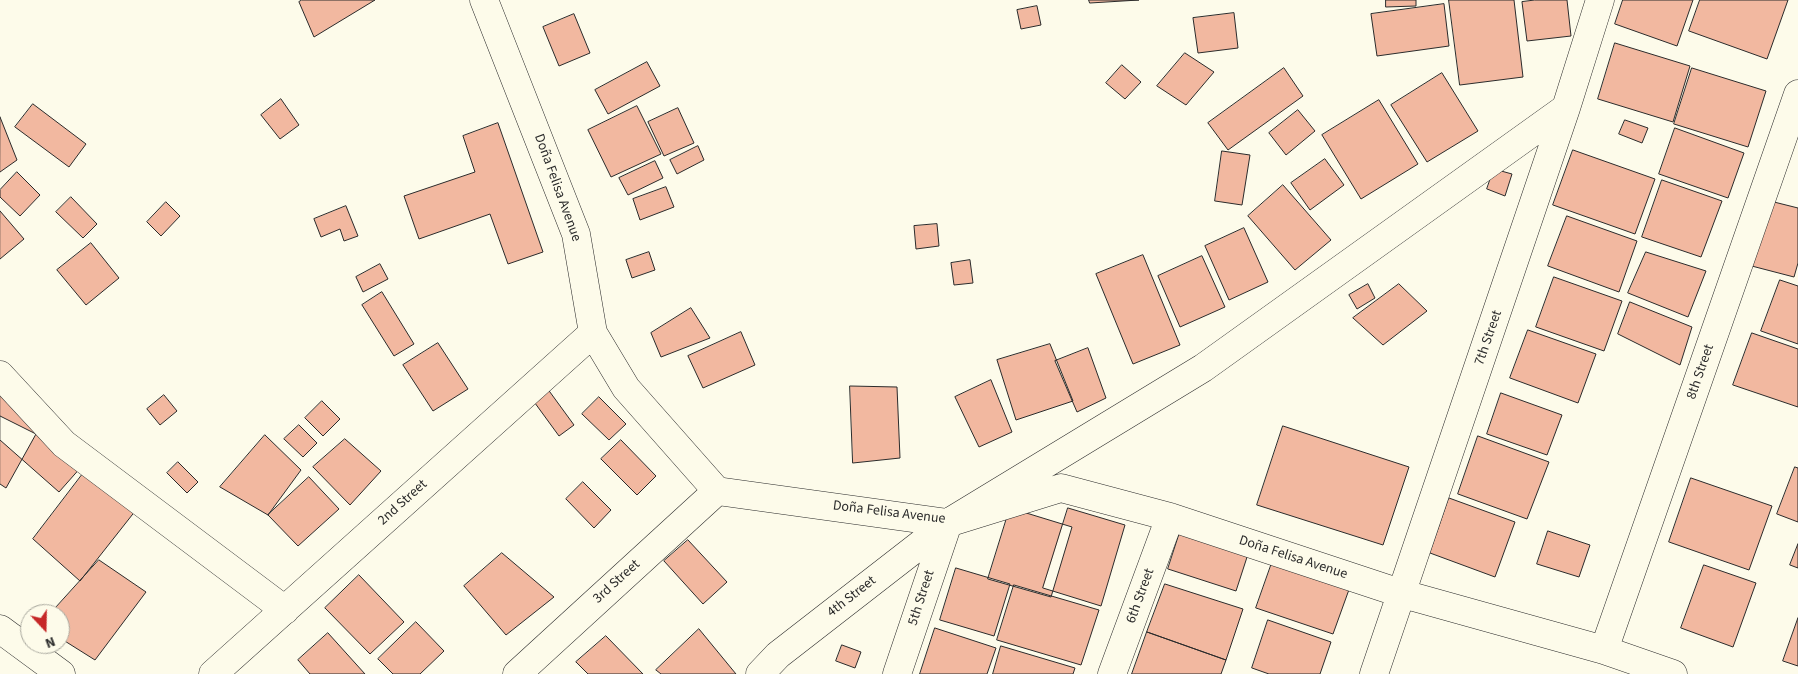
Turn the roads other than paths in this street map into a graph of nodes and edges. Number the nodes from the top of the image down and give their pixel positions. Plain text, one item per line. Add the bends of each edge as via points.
1 (484, 0) edge
2 (1600, 0) edge
3 (1798, 94) edge
4 (1566, 108) junction
5 (592, 333) junction
6 (0, 375) edge
7 (717, 490) junction
8 (1170, 517) junction
9 (948, 522) junction
10 (1403, 594) junction
11 (285, 610) junction
12 (0, 628) edge
13 (1604, 650) junction
14 (61, 674) edge
15 (213, 674) edge
16 (517, 674) edge
17 (760, 674) edge
18 (897, 674) edge
19 (1112, 674) edge
20 (1374, 674) edge
21 (1673, 674) edge

1 - 5 street, Doña Felisa Avenue via 576,234
2 - 4 street, 7th Street
3 - 13 street, 8th Street
4 - 9 street via 1203,368
4 - 10 street, 7th Street
5 - 7 street, Doña Felisa Avenue via 626,388
5 - 11 street, 2nd Street
6 - 11 street via 64,444
7 - 9 street, Doña Felisa Avenue
7 - 16 street, 3rd Street
8 - 9 street, Doña Felisa Avenue via 1061,488
8 - 10 street, Doña Felisa Avenue
8 - 19 street, 6th Street
9 - 17 street, 4th Street via 778,655
9 - 18 street, 5th Street
10 - 13 street, Doña Felisa Avenue
10 - 20 street, 7th Street
11 - 15 street, 2nd Street
12 - 14 street
13 - 21 street, Doña Felisa Avenue

